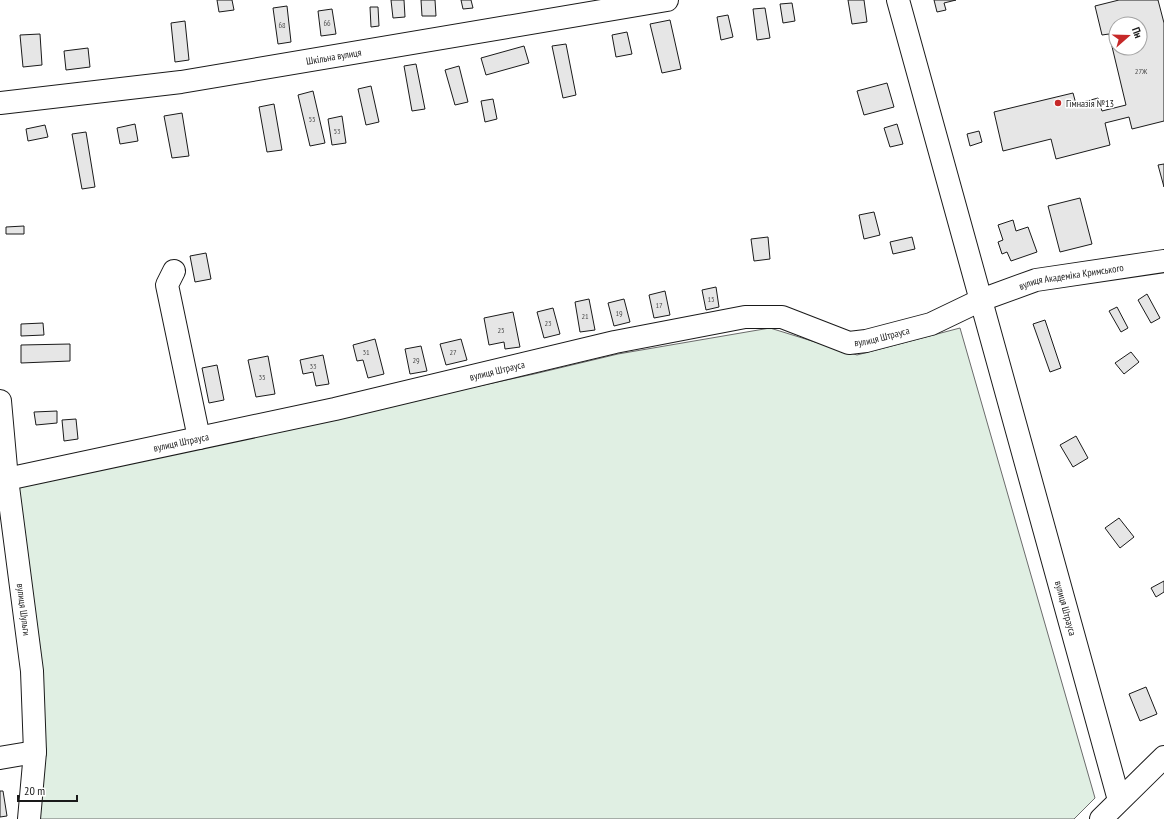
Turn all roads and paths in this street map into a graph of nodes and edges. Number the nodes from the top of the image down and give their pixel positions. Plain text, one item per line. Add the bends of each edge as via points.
1 (667, 0) edge
2 (898, 0) edge
3 (0, 103) edge
4 (1164, 261) edge
5 (174, 271) dead end
6 (981, 300) junction
7 (0, 402) edge
8 (199, 438) junction
9 (2, 453) edge
10 (7, 479) junction
11 (35, 752) junction
12 (1164, 757) edge
13 (0, 758) edge
14 (1119, 800) junction
15 (29, 819) edge
16 (1101, 819) edge

1 - 3 street, Шкільна вулиця via 181,82
2 - 6 street, вулиця Штрауса
4 - 6 street, вулиця Академіка Кримського via 1036,280
5 - 8 street via 168,285
6 - 8 street, вулиця Штрауса via 931,324 849,343 782,317 745,317 615,342 335,409
6 - 14 street, вулиця Штрауса
7 - 9 street, вулиця Шульги
8 - 10 street, вулиця Штрауса
9 - 10 street, вулиця Шульги
10 - 11 street, вулиця Шульги via 32,671
11 - 13 street
11 - 15 street, вулиця Шульги
12 - 14 street
14 - 16 street

